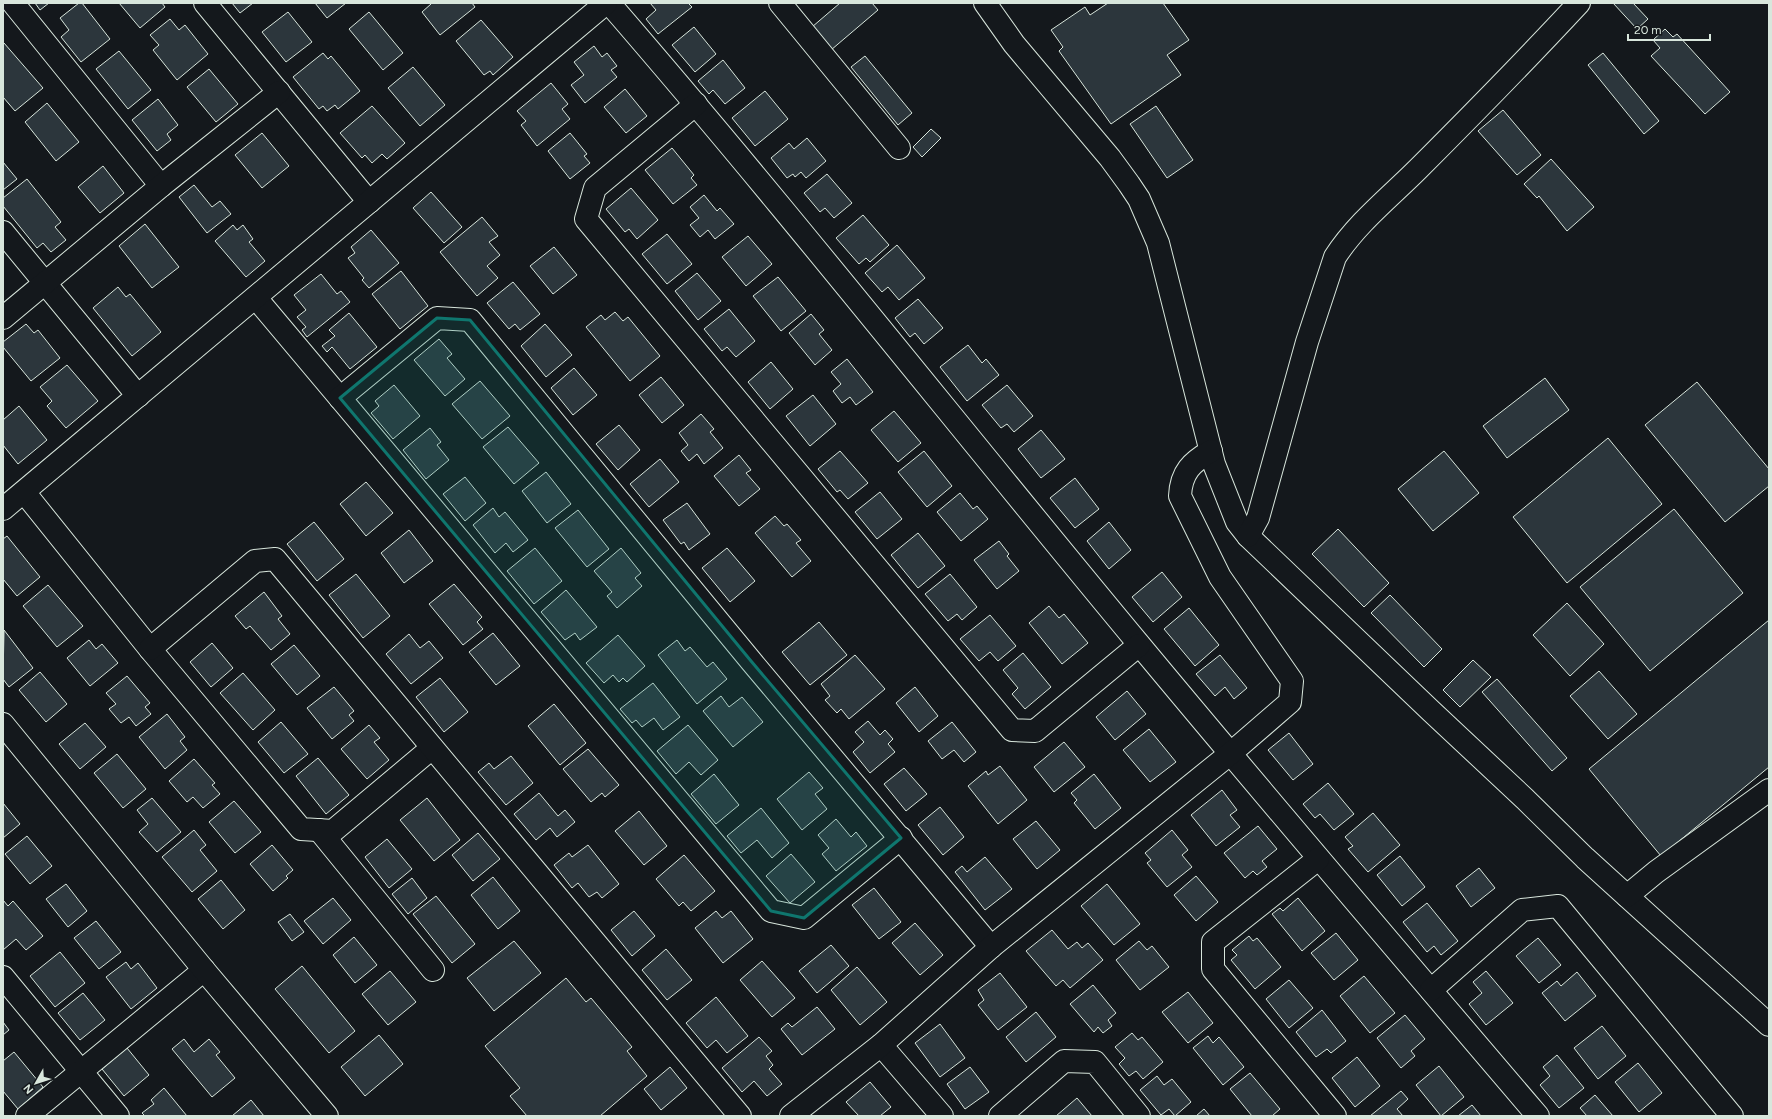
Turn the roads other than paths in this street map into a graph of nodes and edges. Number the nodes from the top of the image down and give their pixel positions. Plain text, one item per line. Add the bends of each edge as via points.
1 (12, 3) edge
2 (204, 3) edge
3 (607, 3) edge
4 (780, 3) edge
5 (985, 3) edge
6 (1580, 3) edge
7 (279, 92) junction
8 (696, 104) junction
9 (900, 148) dead end
10 (161, 186) junction
11 (369, 202) junction
12 (3, 232) edge
13 (46, 283) junction
14 (256, 298) junction
15 (3, 318) edge
16 (138, 396) junction
17 (340, 398) junction
18 (1212, 451) junction
19 (24, 492) junction
20 (3, 509) edge
21 (1248, 536) junction
22 (1139, 645) junction
23 (150, 649) junction
24 (3, 724) edge
25 (432, 748) junction
26 (1231, 752) junction
27 (1769, 790) edge
28 (319, 830) junction
29 (901, 838) junction
30 (1318, 859) junction
31 (1628, 896) junction
32 (991, 947) junction
33 (204, 970) junction
34 (433, 970) dead end
35 (3, 977) edge
36 (1431, 990) junction
37 (1769, 1025) edge
38 (881, 1044) junction
39 (81, 1071) junction
40 (27, 1116) edge
41 (118, 1116) edge
42 (327, 1116) edge
43 (740, 1116) edge
44 (791, 1116) edge
45 (942, 1116) edge
46 (1000, 1116) edge
47 (1139, 1116) edge
48 (1335, 1116) edge
49 (1538, 1116) edge
50 (1732, 1116) edge

1 - 10 street
2 - 7 street
3 - 8 street
3 - 11 street
4 - 9 street
5 - 18 street via 1014,44 1110,158 1139,199 1158,242
6 - 21 street via 1343,244 1335,257 1307,342 1258,518
7 - 10 street
7 - 11 street
8 - 22 street
8 - 22 street via 595,188 586,219 1012,730 1036,731
10 - 13 street
11 - 14 street
12 - 13 street
13 - 15 street
13 - 16 street
14 - 16 street
14 - 17 street
16 - 19 street
17 - 29 street via 771,911 804,918
17 - 29 street via 437,318 470,320 751,662
18 - 21 street via 1214,464 1229,504 1237,522
18 - 26 street via 1196,460 1186,472 1180,496 1220,577 1292,682 1290,702
19 - 20 street
19 - 23 street
21 - 31 street
22 - 26 street
23 - 25 street via 254,561 275,559
23 - 28 street via 301,829
24 - 33 street
25 - 28 street via 333,831
25 - 43 street
26 - 30 street
26 - 32 street
27 - 31 street via 1656,872
28 - 34 street
29 - 32 street
30 - 36 street
30 - 48 street via 1213,942 1213,969
31 - 37 street
32 - 38 street
33 - 39 street
33 - 42 street
35 - 39 street
36 - 49 street
36 - 50 street via 1522,910 1558,906
38 - 44 street
38 - 45 street
39 - 40 street
39 - 41 street
46 - 47 street via 1064,1061 1094,1062

